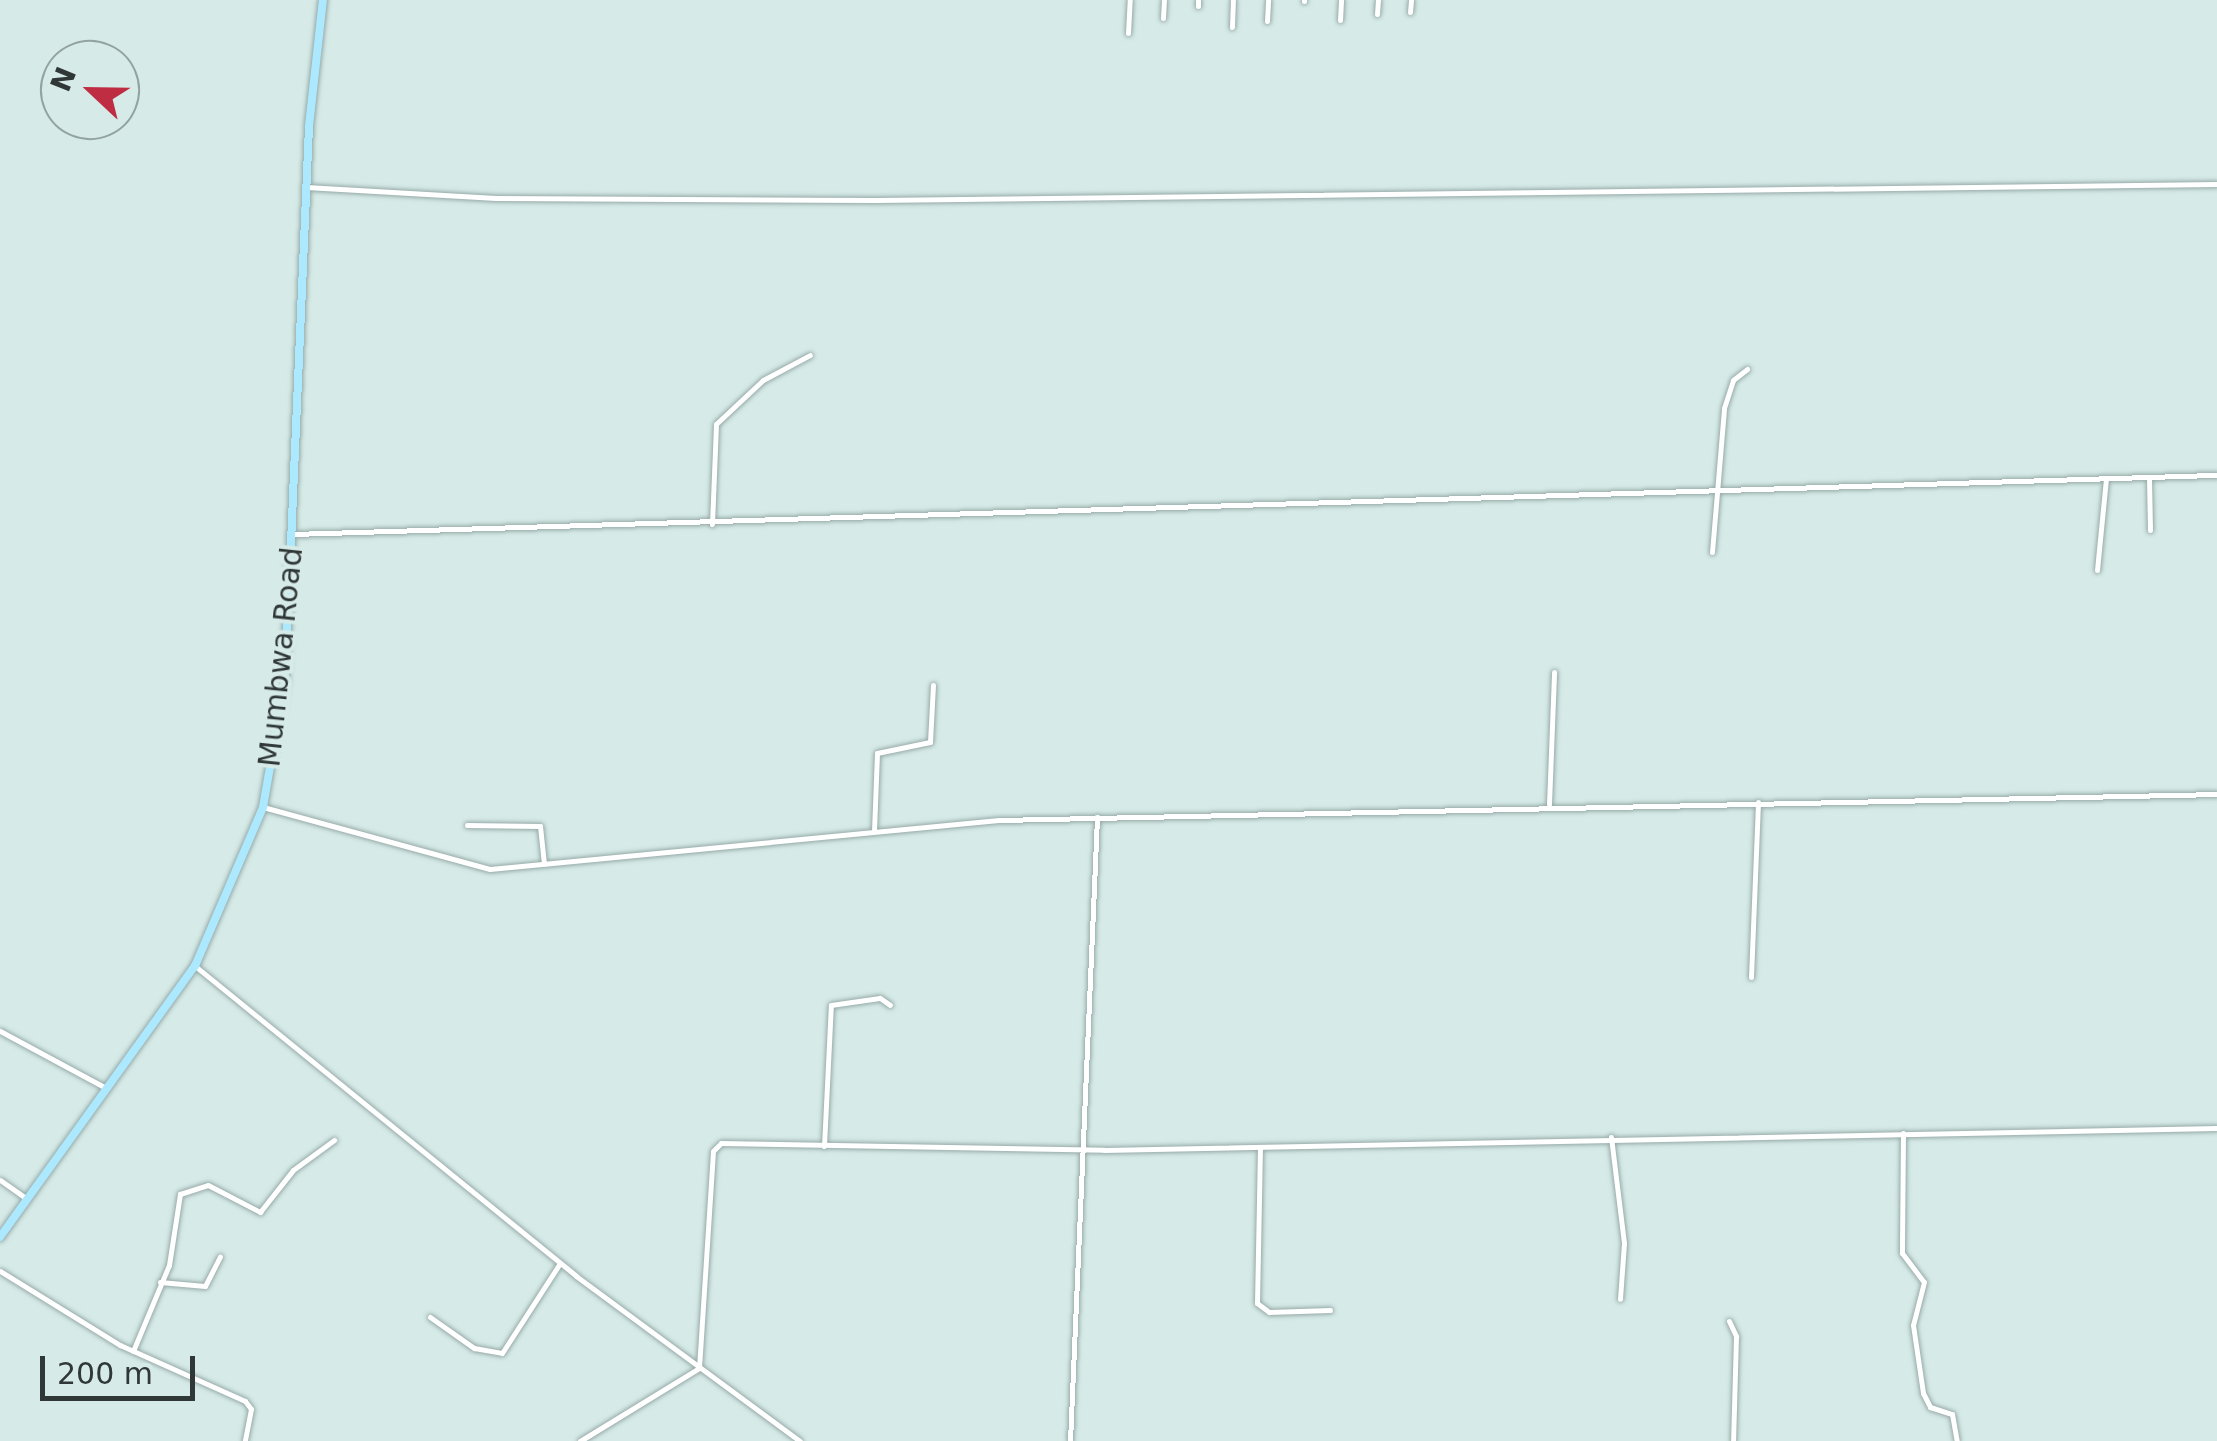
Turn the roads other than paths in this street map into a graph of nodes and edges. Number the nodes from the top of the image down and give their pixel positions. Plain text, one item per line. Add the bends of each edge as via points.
1 (323, 0) edge
2 (1130, 0) edge
3 (1164, 0) edge
4 (1234, 0) edge
5 (1268, 0) edge
6 (1341, 0) edge
7 (1378, 0) edge
8 (1411, 0) edge
9 (1410, 12) dead end
10 (1378, 14) dead end
11 (1163, 18) dead end
12 (1340, 20) dead end
13 (1266, 22) dead end
14 (1232, 27) dead end
15 (1128, 33) dead end
16 (2217, 184) edge
17 (306, 187) junction
18 (810, 354) dead end
19 (1747, 369) dead end
20 (2217, 475) edge
21 (2149, 476) junction
22 (2106, 478) junction
23 (1714, 491) junction
24 (712, 524) junction
25 (2150, 530) dead end
26 (293, 534) junction
27 (1712, 552) dead end
28 (2097, 570) dead end
29 (1554, 672) dead end
30 (932, 685) dead end
31 (2217, 794) edge
32 (1758, 802) junction
33 (1549, 805) junction
34 (263, 807) junction
35 (1097, 817) junction
36 (467, 825) dead end
37 (874, 831) junction
38 (544, 864) junction
39 (196, 966) junction
40 (1751, 977) dead end
41 (890, 1006) dead end
42 (0, 1031) edge
43 (109, 1090) junction
44 (2217, 1128) edge
45 (1903, 1133) junction
46 (1611, 1138) junction
47 (334, 1140) dead end
48 (824, 1146) junction
49 (1260, 1147) junction
50 (1084, 1148) junction
51 (0, 1180) edge
52 (27, 1199) junction
53 (0, 1237) edge
54 (220, 1257) dead end
55 (560, 1264) junction
56 (0, 1272) edge
57 (160, 1282) junction
58 (1620, 1300) dead end
59 (1330, 1310) dead end
60 (430, 1316) dead end
61 (1729, 1321) dead end
62 (133, 1351) junction
63 (699, 1368) junction
64 (245, 1441) edge
65 (580, 1441) edge
66 (800, 1441) edge
67 (1070, 1441) edge
68 (1733, 1441) edge
69 (1956, 1441) edge

1 - 17 main road, Mumbwa Road
2 - 15 street
3 - 11 street
4 - 14 street
5 - 13 street
6 - 12 street
7 - 10 street
8 - 9 street
16 - 17 street via 876,200 496,198
17 - 26 main road, Mumbwa Road
18 - 24 street via 763,380 716,424
19 - 23 street via 1726,398
20 - 21 street
21 - 22 street
21 - 25 street
22 - 23 street
22 - 28 street
23 - 24 street
23 - 27 street
24 - 26 street
26 - 34 main road, Mumbwa Road via 285,681
29 - 33 street
30 - 37 street via 930,742 877,753
31 - 32 street
32 - 33 street
32 - 40 street
33 - 35 street
34 - 38 street via 476,867
34 - 39 main road, Mumbwa Road
35 - 37 street
35 - 50 street
36 - 38 street via 540,826
37 - 38 street
39 - 43 main road, Mumbwa Road
39 - 55 street
41 - 48 street via 880,998 831,1005
42 - 43 street
43 - 52 main road, Mumbwa Road
44 - 45 street
45 - 46 street
45 - 69 street via 1902,1253 1924,1282 1912,1325 1921,1378 1927,1404 1955,1418
46 - 49 street
46 - 58 street via 1624,1243
47 - 57 street via 293,1170 260,1212 208,1186 182,1192
48 - 50 street
48 - 63 street via 714,1147
49 - 50 street
49 - 59 street via 1257,1303 1269,1312
50 - 67 street
51 - 52 street
52 - 53 main road, Mumbwa Road
54 - 57 street via 205,1286
55 - 60 street via 502,1353 474,1348
55 - 63 street
56 - 62 street
57 - 62 street
61 - 68 street via 1736,1336
62 - 64 street via 245,1401 251,1409
63 - 65 street
63 - 66 street

